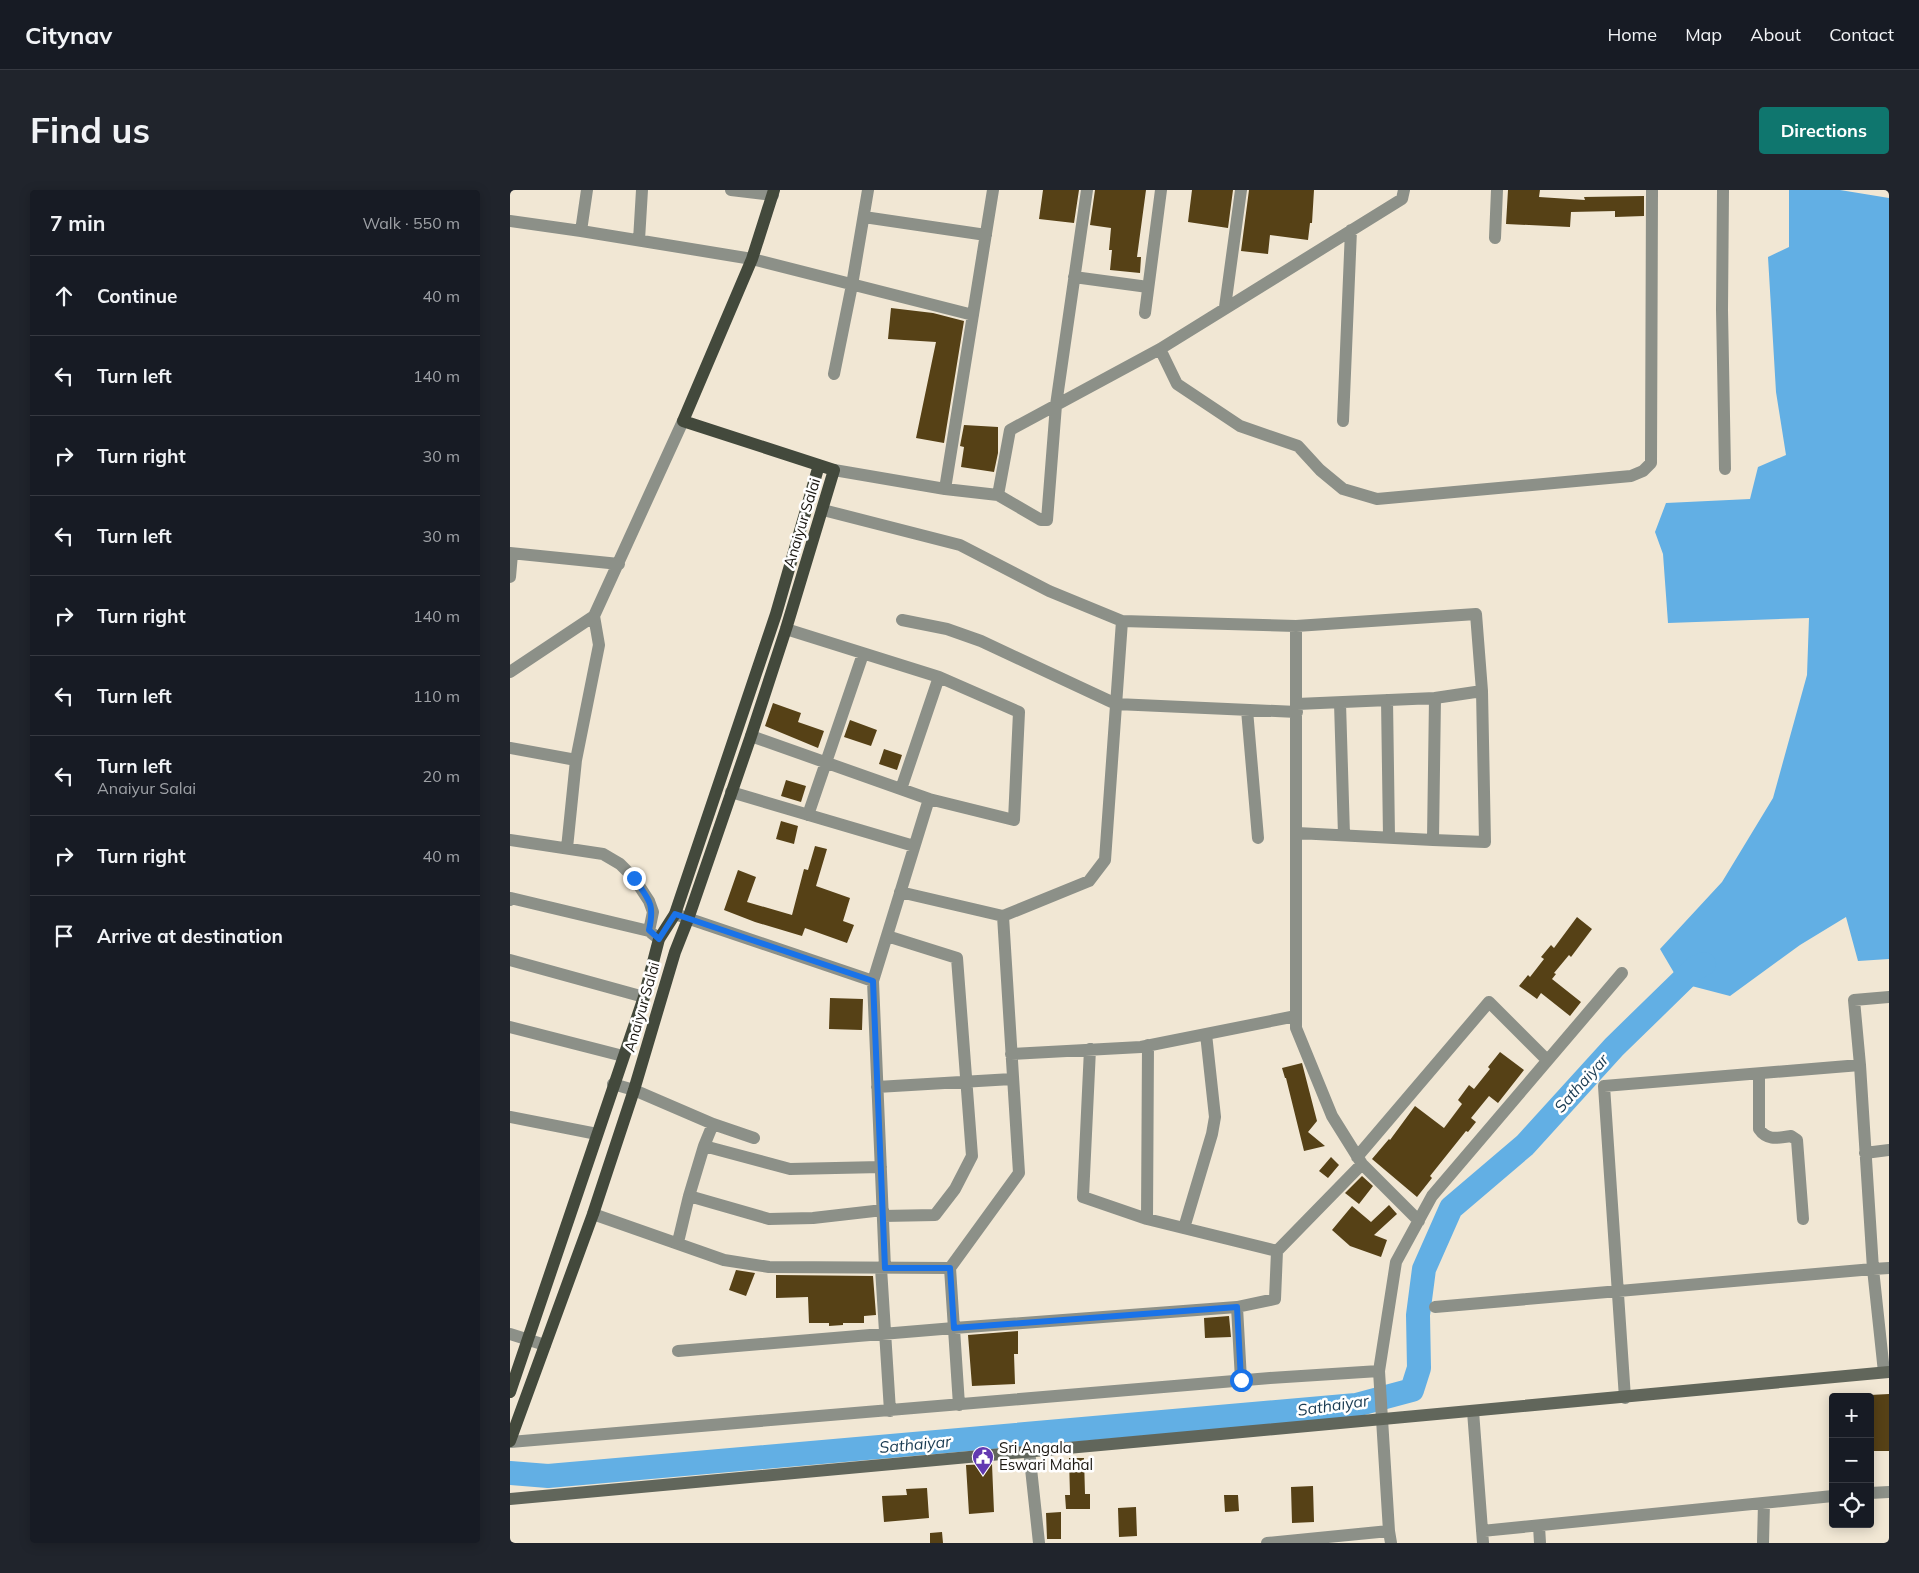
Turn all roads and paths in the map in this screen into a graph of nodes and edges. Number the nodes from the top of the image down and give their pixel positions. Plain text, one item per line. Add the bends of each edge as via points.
1 (587, 190) edge
2 (642, 190) edge
3 (731, 190) edge
4 (868, 190) edge
5 (994, 190) edge
6 (1086, 190) edge
7 (1161, 190) edge
8 (1241, 190) edge
9 (1404, 190) edge
10 (1497, 190) edge
11 (1652, 190) edge
12 (1723, 190) edge
13 (774, 192) edge
14 (864, 217) junction
15 (510, 221) edge
16 (1352, 230) junction
17 (581, 231) junction
18 (986, 235) junction
19 (1495, 238) dead end
20 (639, 240) junction
21 (752, 259) junction
22 (1074, 277) junction
23 (852, 285) junction
24 (1148, 287) junction
25 (1226, 307) junction
26 (1144, 313) dead end
27 (973, 315) junction
28 (1160, 349) junction
29 (834, 374) dead end
30 (1056, 405) junction
31 (683, 421) junction
32 (1343, 421) dead end
33 (819, 465) junction
34 (1725, 469) dead end
35 (834, 470) junction
36 (945, 489) junction
37 (998, 495) junction
38 (824, 510) junction
39 (511, 553) edge
40 (619, 564) junction
41 (510, 577) edge
42 (594, 616) junction
43 (902, 620) dead end
44 (1122, 621) junction
45 (1296, 626) junction
46 (786, 629) junction
47 (863, 654) junction
48 (510, 672) edge
49 (939, 677) junction
50 (1482, 691) junction
51 (1435, 698) junction
52 (1387, 700) junction
53 (1340, 702) junction
54 (1116, 704) junction
55 (1297, 708) junction
56 (1247, 710) junction
57 (751, 736) junction
58 (510, 748) edge
59 (576, 760) junction
60 (825, 763) junction
61 (901, 789) junction
62 (731, 792) junction
63 (929, 798) junction
64 (808, 814) junction
65 (1296, 833) junction
66 (1344, 835) junction
67 (1258, 838) dead end
68 (1390, 838) junction
69 (510, 840) edge
70 (1433, 840) junction
71 (914, 846) junction
72 (567, 848) junction
73 (900, 892) junction
74 (510, 900) edge
75 (675, 914) junction
76 (1003, 916) junction
77 (688, 918) junction
78 (654, 935) junction
79 (887, 936) junction
80 (510, 960) edge
81 (1622, 972) dead end
82 (873, 981) junction
83 (644, 997) junction
84 (1889, 997) edge
85 (1296, 1016) junction
86 (510, 1027) edge
87 (1206, 1034) junction
88 (1148, 1045) junction
89 (1090, 1049) junction
90 (1011, 1054) junction
91 (623, 1056) junction
92 (1547, 1060) junction
93 (1860, 1065) junction
94 (1758, 1074) junction
95 (1012, 1079) junction
96 (966, 1083) junction
97 (614, 1084) junction
98 (878, 1087) junction
99 (634, 1090) junction
100 (510, 1117) edge
101 (712, 1124) junction
102 (598, 1134) junction
103 (754, 1138) dead end
104 (704, 1146) junction
105 (1889, 1150) edge
106 (1866, 1153) junction
107 (1359, 1160) junction
108 (881, 1167) junction
109 (689, 1196) junction
110 (883, 1213) junction
111 (593, 1214) junction
112 (1147, 1219) junction
113 (1803, 1220) dead end
114 (1419, 1221) junction
115 (1184, 1228) junction
116 (678, 1242) junction
117 (1277, 1251) junction
118 (883, 1268) junction
119 (950, 1268) junction
120 (1889, 1268) edge
121 (1874, 1269) junction
122 (1618, 1290) junction
123 (1237, 1307) junction
124 (1434, 1307) dead end
125 (954, 1328) junction
126 (510, 1334) edge
127 (885, 1334) junction
128 (526, 1340) junction
129 (545, 1345) junction
130 (678, 1351) dead end
131 (1887, 1372) edge
132 (1379, 1376) junction
133 (1241, 1380) junction
134 (510, 1392) edge
135 (1624, 1398) junction
136 (959, 1405) junction
137 (890, 1411) junction
138 (1473, 1411) junction
139 (1382, 1413) junction
140 (510, 1442) edge
141 (1029, 1450) junction
142 (1889, 1492) edge
143 (1874, 1493) edge
144 (1829, 1496) edge
145 (510, 1498) edge
146 (1764, 1503) junction
147 (1539, 1526) junction
148 (1390, 1537) edge
149 (1482, 1537) edge
150 (1309, 1541) edge
151 (1039, 1543) edge
152 (1267, 1543) edge
153 (1540, 1543) edge
154 (1763, 1543) edge

1 - 17 street
2 - 20 street
3 - 13 street
4 - 14 street
5 - 18 street
6 - 22 street
7 - 24 street
8 - 25 street
9 - 16 street via 1402,199
10 - 19 street
11 - 28 street via 1651,463 1631,476 1377,499 1343,489 1298,446 1240,426 1177,384
12 - 34 street
13 - 21 main road
14 - 18 street
14 - 23 street
15 - 17 street
16 - 25 street
16 - 32 street
17 - 20 street
18 - 27 street
20 - 21 street
21 - 23 street
21 - 31 main road
22 - 24 street
22 - 30 street
23 - 27 street
23 - 29 street
24 - 26 street
25 - 28 street
27 - 36 street
28 - 30 street
30 - 37 street via 1010,430
30 - 37 street via 1047,520 1041,520
31 - 33 main road
31 - 40 street
33 - 35 main road, Anaiyur Salai
33 - 75 main road, Anaiyur Salai via 776,614
35 - 36 street
35 - 38 main road, Anaiyur Salai
36 - 37 street
38 - 44 street via 960,546 1049,591
38 - 46 main road, Anaiyur Salai
39 - 40 street
39 - 41 street
40 - 42 street
42 - 48 street
42 - 59 street via 599,645
43 - 54 street via 947,629 980,641
44 - 45 street
44 - 54 street
45 - 50 street via 1476,614
45 - 55 street
46 - 47 street
46 - 57 main road, Anaiyur Salai
47 - 49 street
47 - 60 street
49 - 61 street
49 - 63 street via 1019,712 1014,820
50 - 51 street
50 - 70 street via 1485,842
51 - 52 street
51 - 70 street
52 - 53 street
52 - 68 street
53 - 55 street
53 - 66 street
54 - 56 street
54 - 76 street via 1105,860 1090,881
55 - 56 street
55 - 65 street
56 - 67 street
57 - 60 street
57 - 62 main road, Anaiyur Salai
58 - 59 street
59 - 72 street
60 - 61 street
60 - 64 street
61 - 63 street
62 - 64 street
62 - 77 main road, Anaiyur Salai
63 - 71 street
64 - 71 street
65 - 66 street
65 - 85 street
66 - 68 street
68 - 70 street
69 - 72 street
71 - 73 street
72 - 78 street via 603,854 634,878 653,912
73 - 76 street
73 - 79 street
74 - 78 street
75 - 77 street
75 - 78 main road, Anaiyur Salai
76 - 90 street
77 - 82 street
77 - 99 main road, Anaiyur Salai
78 - 83 main road, Anaiyur Salai
79 - 82 street
79 - 96 street via 957,958
80 - 83 street
81 - 92 street
82 - 98 street
83 - 91 main road, Anaiyur Salai
84 - 93 street via 1854,1000
85 - 87 street
85 - 107 street via 1296,1028 1332,1116
86 - 91 street
87 - 88 street
87 - 115 street via 1215,1117
88 - 89 street
88 - 112 street
89 - 90 street
89 - 112 street via 1083,1197
90 - 95 street
91 - 97 main road, Anaiyur Salai
92 - 107 street via 1489,1002
92 - 114 street via 1432,1196
93 - 94 street
93 - 106 street
94 - 113 street via 1759,1129 1762,1135 1772,1139 1791,1136 1797,1140
94 - 122 street via 1604,1086
95 - 96 street
95 - 119 street via 1019,1173
96 - 98 street
96 - 110 street via 972,1156 954,1189 935,1216
97 - 99 street
97 - 102 main road, Anaiyur Salai
98 - 108 street
99 - 101 street
99 - 111 main road, Anaiyur Salai
100 - 102 street
101 - 103 street
101 - 104 street
102 - 128 main road, Anaiyur Salai
104 - 108 street via 790,1169
104 - 109 street
105 - 106 street
106 - 121 street
107 - 114 street
107 - 117 street
108 - 110 street
109 - 110 street via 769,1219
109 - 116 street
110 - 118 street
111 - 116 street
111 - 129 main road, Anaiyur Salai
112 - 115 street
114 - 132 street via 1396,1262
115 - 117 street
116 - 118 street via 724,1260 769,1267
117 - 123 street via 1275,1299
118 - 119 street
118 - 127 street
119 - 125 street
120 - 121 street
121 - 122 street
121 - 131 street
122 - 124 street
122 - 135 street
123 - 125 street
123 - 133 street
125 - 127 street
125 - 136 street
126 - 128 street
127 - 130 street
127 - 137 street
128 - 129 street
128 - 134 main road, Anaiyur Salai
129 - 140 main road, Anaiyur Salai
131 - 135 street
132 - 133 street
132 - 139 street
133 - 136 street
135 - 138 street
136 - 137 street
137 - 140 street
138 - 139 street
138 - 149 street
139 - 141 street
139 - 148 street
141 - 145 street
141 - 151 street
142 - 143 street
144 - 146 street
146 - 147 street
146 - 154 street
147 - 149 street
147 - 153 street
148 - 150 street
150 - 152 street

